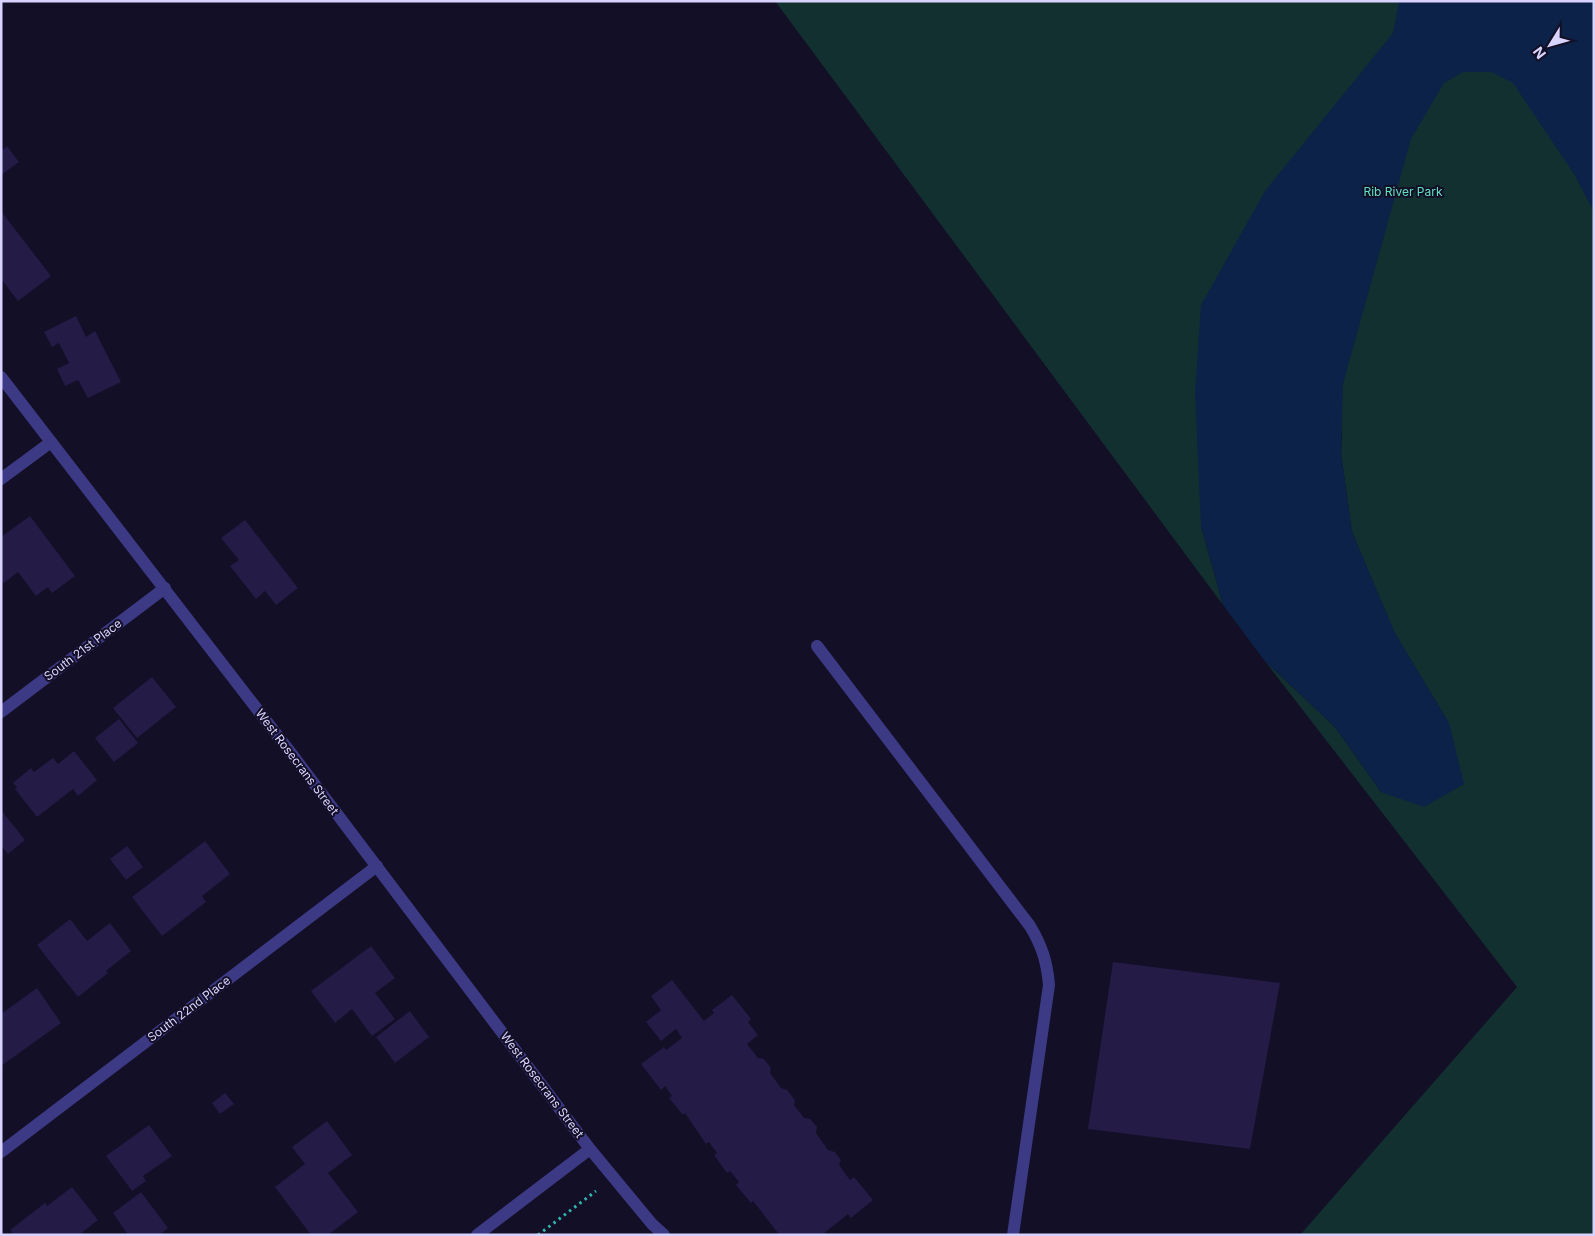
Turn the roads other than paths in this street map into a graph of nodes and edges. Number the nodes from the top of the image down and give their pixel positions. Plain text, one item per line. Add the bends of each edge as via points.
1 (1, 377) edge
2 (51, 442) junction
3 (1, 479) edge
4 (165, 588) junction
5 (816, 646) dead end
6 (1, 712) edge
7 (377, 866) junction
8 (590, 1149) junction
9 (1, 1152) edge
10 (477, 1235) edge
11 (664, 1235) edge
12 (1013, 1235) edge

1 - 2 street, West Rosecrans Street
2 - 3 street
2 - 4 street, West Rosecrans Street
4 - 6 street, South 21st Place
4 - 7 street, West Rosecrans Street
5 - 12 street via 1030,926 1047,962 1049,985
7 - 8 street, West Rosecrans Street
7 - 9 street, South 22nd Place
8 - 10 street
8 - 11 street, West Rosecrans Street

